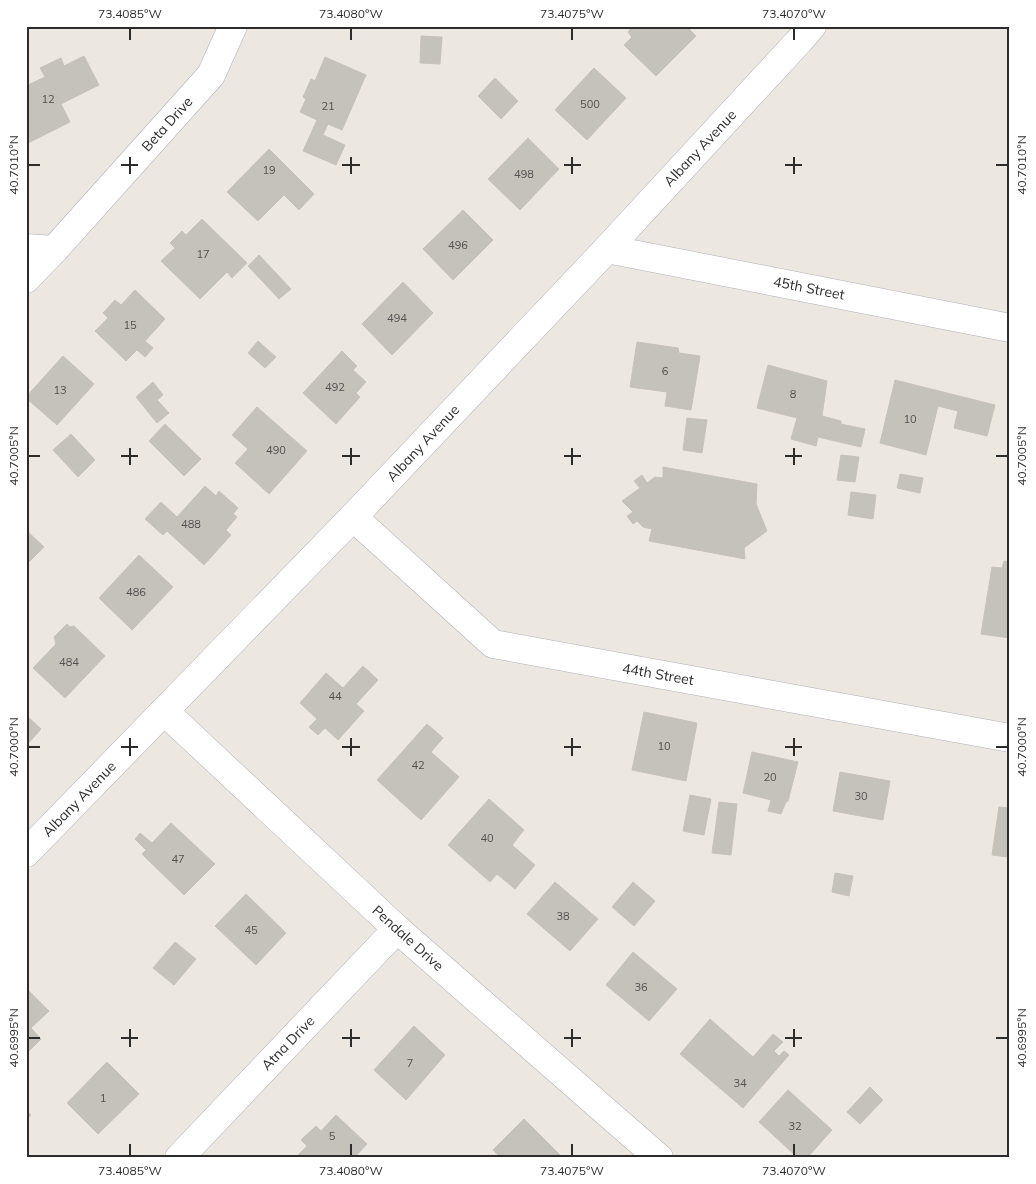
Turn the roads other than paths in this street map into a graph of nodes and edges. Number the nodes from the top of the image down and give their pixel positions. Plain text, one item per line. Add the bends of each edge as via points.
1 (233, 26) edge
2 (799, 31) edge
3 (26, 248) edge
4 (607, 249) junction
5 (54, 250) junction
6 (26, 279) edge
7 (1010, 328) edge
8 (353, 517) junction
9 (164, 711) junction
10 (1010, 738) edge
11 (26, 852) edge
12 (396, 929) junction
13 (179, 1158) edge
14 (659, 1158) edge

1 - 5 street, Beta Drive via 211,75
2 - 4 street, Albany Avenue
3 - 5 street
4 - 7 street, 45th Street
4 - 8 street, Albany Avenue
5 - 6 street, Beta Drive
8 - 9 street, Albany Avenue
8 - 10 street, 44th Street via 493,644
9 - 11 street, Albany Avenue
9 - 12 street, Pendale Drive
12 - 13 street, Atna Drive
12 - 14 street, Pendale Drive

